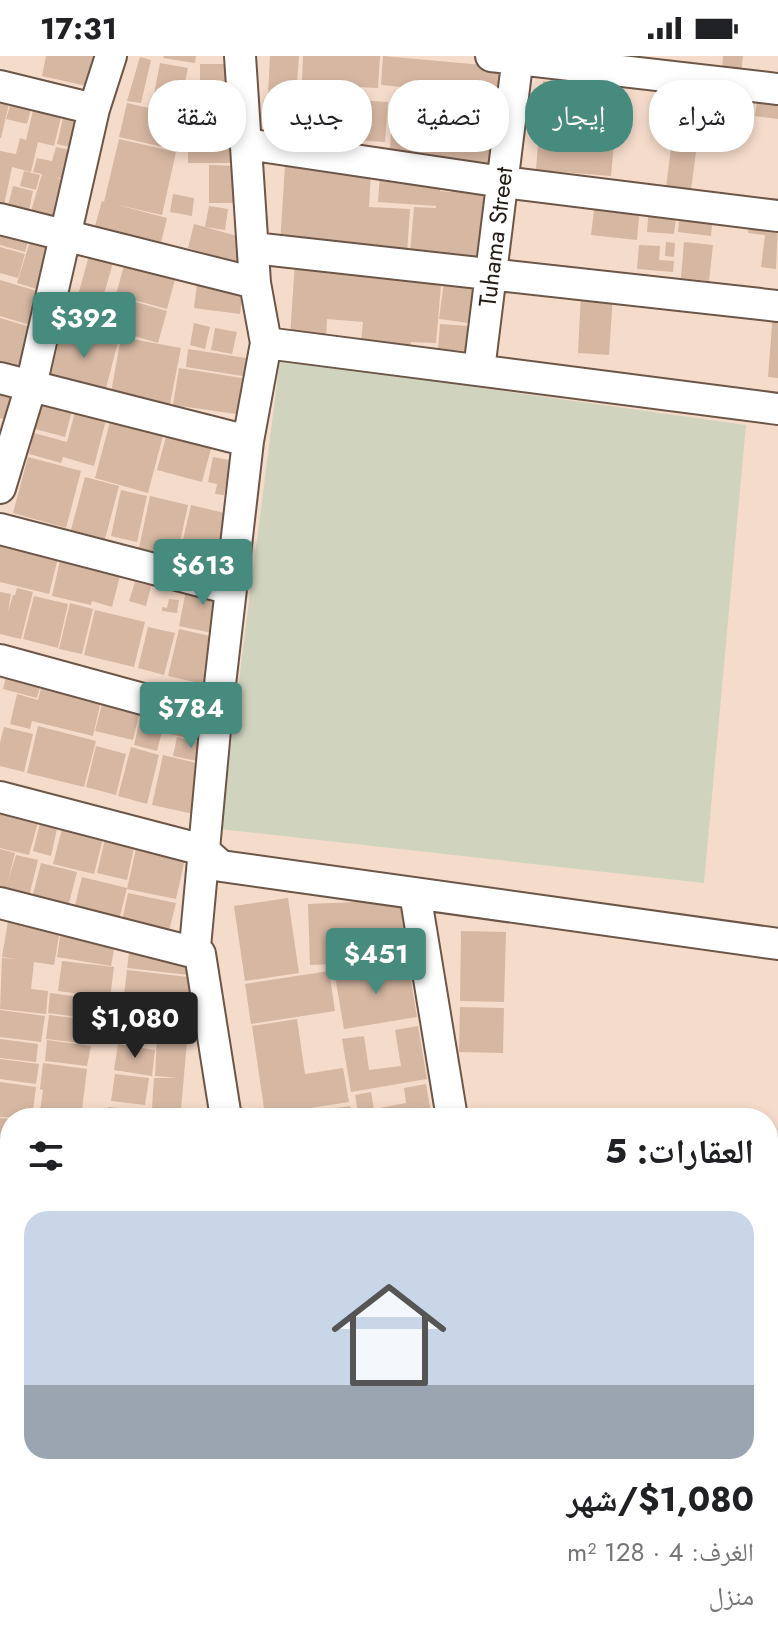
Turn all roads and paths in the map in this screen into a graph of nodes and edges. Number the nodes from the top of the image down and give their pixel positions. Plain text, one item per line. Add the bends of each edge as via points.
1 (111, 56) edge
2 (240, 56) edge
3 (509, 57) edge
4 (242, 80) edge
5 (0, 86) edge
6 (778, 89) edge
7 (94, 109) junction
8 (246, 144) joint
9 (503, 182) junction
10 (778, 216) edge
11 (0, 219) edge
12 (66, 236) junction
13 (253, 248) junction
14 (491, 275) junction
15 (255, 283) junction
16 (778, 306) edge
17 (266, 343) junction
18 (479, 370) junction
19 (0, 378) edge
20 (31, 386) junction
21 (778, 409) edge
22 (248, 441) junction
23 (0, 488) edge
24 (0, 529) edge
25 (231, 589) junction
26 (0, 660) edge
27 (216, 719) junction
28 (0, 797) edge
29 (203, 850) junction
30 (415, 893) junction
31 (0, 903) edge
32 (778, 944) edge
33 (200, 954) junction
34 (224, 1108) edge
35 (450, 1108) edge

1 - 7 street
2 - 4 street
3 - 6 street
3 - 9 street, Tuhama Street
5 - 7 street
7 - 12 street
8 - 9 street
8 - 13 street
9 - 10 street
9 - 14 street, Tuhama Street
11 - 12 street
12 - 15 street
12 - 20 street
13 - 14 street
13 - 15 street
14 - 16 street
14 - 18 street, Tuhama Street
15 - 17 street
17 - 18 street
17 - 22 street
18 - 21 street
19 - 20 street
20 - 22 street
20 - 23 street
22 - 25 street
24 - 25 street
25 - 27 street
26 - 27 street
27 - 29 street
28 - 29 street
29 - 30 street via 221,866
29 - 33 street via 195,947
30 - 32 street
30 - 35 street
31 - 33 street
33 - 34 street

